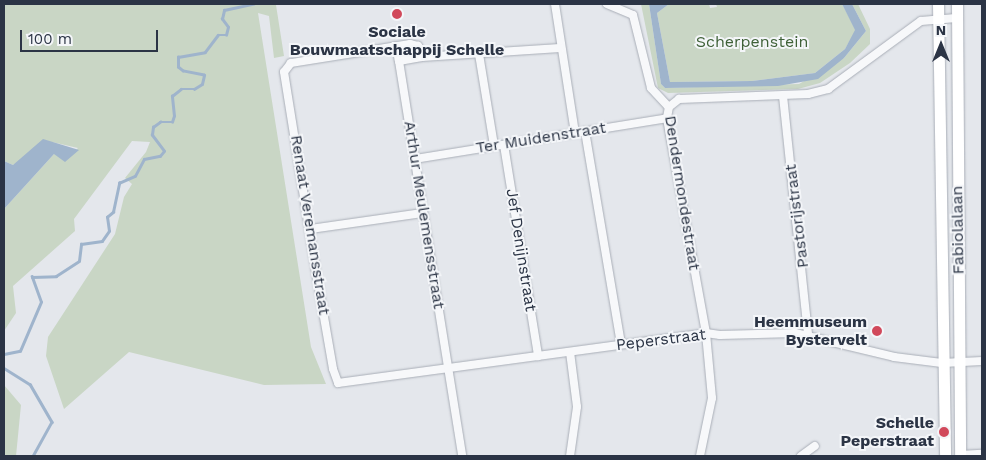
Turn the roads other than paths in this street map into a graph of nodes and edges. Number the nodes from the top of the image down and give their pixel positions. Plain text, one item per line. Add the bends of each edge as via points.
1 (555, 4) edge
2 (607, 4) edge
3 (938, 4) edge
4 (957, 4) edge
5 (956, 18) junction
6 (938, 19) junction
7 (396, 46) junction
8 (560, 48) junction
9 (479, 54) junction
10 (422, 57) junction
11 (399, 61) junction
12 (783, 96) junction
13 (669, 108) junction
14 (667, 118) junction
15 (585, 131) junction
16 (575, 133) junction
17 (504, 145) junction
18 (494, 146) junction
19 (415, 159) junction
20 (422, 213) junction
21 (311, 229) junction
22 (706, 333) junction
23 (808, 335) junction
24 (621, 344) junction
25 (570, 352) junction
26 (538, 356) junction
27 (982, 361) edge
28 (961, 362) junction
29 (942, 363) junction
30 (449, 368) junction
31 (338, 383) joint
32 (815, 446) dead end
33 (982, 454) edge
34 (462, 456) edge
35 (570, 456) edge
36 (700, 456) edge
37 (801, 456) edge
38 (945, 456) edge
39 (960, 456) edge

1 - 8 street
2 - 13 street via 633,15 650,88
3 - 6 main road, Fabiolalaan
4 - 5 main road, Fabiolalaan
5 - 6 street, Dendermondestraat
5 - 28 main road, Fabiolalaan
6 - 12 street, Dendermondestraat via 921,21 902,32 828,89
6 - 29 main road, Fabiolalaan
7 - 10 street via 416,44
7 - 11 street, Arthur Meulemensstraat
7 - 21 street, Renaat Veremansstraat via 286,66
8 - 9 street
8 - 16 street
9 - 10 street
9 - 18 street
10 - 11 street
11 - 19 street, Arthur Meulemensstraat
12 - 13 street, Dendermondestraat via 680,99
12 - 23 street, Pastorijstraat
13 - 14 street, Dendermondestraat
14 - 15 street, Ter Muidenstraat
14 - 22 street, Dendermondestraat
15 - 16 street, Ter Muidenstraat
15 - 24 street
16 - 17 street, Ter Muidenstraat
17 - 18 street, Ter Muidenstraat
17 - 26 street, Jef Denijnstraat
18 - 19 street, Ter Muidenstraat
19 - 20 street, Arthur Meulemensstraat
20 - 21 street
20 - 30 street, Arthur Meulemensstraat
21 - 31 street, Renaat Veremansstraat via 333,369
22 - 23 street, Peperstraat
22 - 24 street, Peperstraat
22 - 36 street, Dendermondestraat via 712,398
23 - 29 street, Peperstraat via 894,357
24 - 25 street, Peperstraat
25 - 26 street, Peperstraat
25 - 35 street via 577,407
26 - 30 street, Peperstraat
27 - 28 street, Peperstraat
28 - 29 street, Peperstraat
28 - 39 main road, Fabiolalaan
29 - 38 main road, Fabiolalaan
30 - 31 street, Peperstraat
30 - 34 street, Arthur Meulemensstraat
32 - 37 street
33 - 39 street

